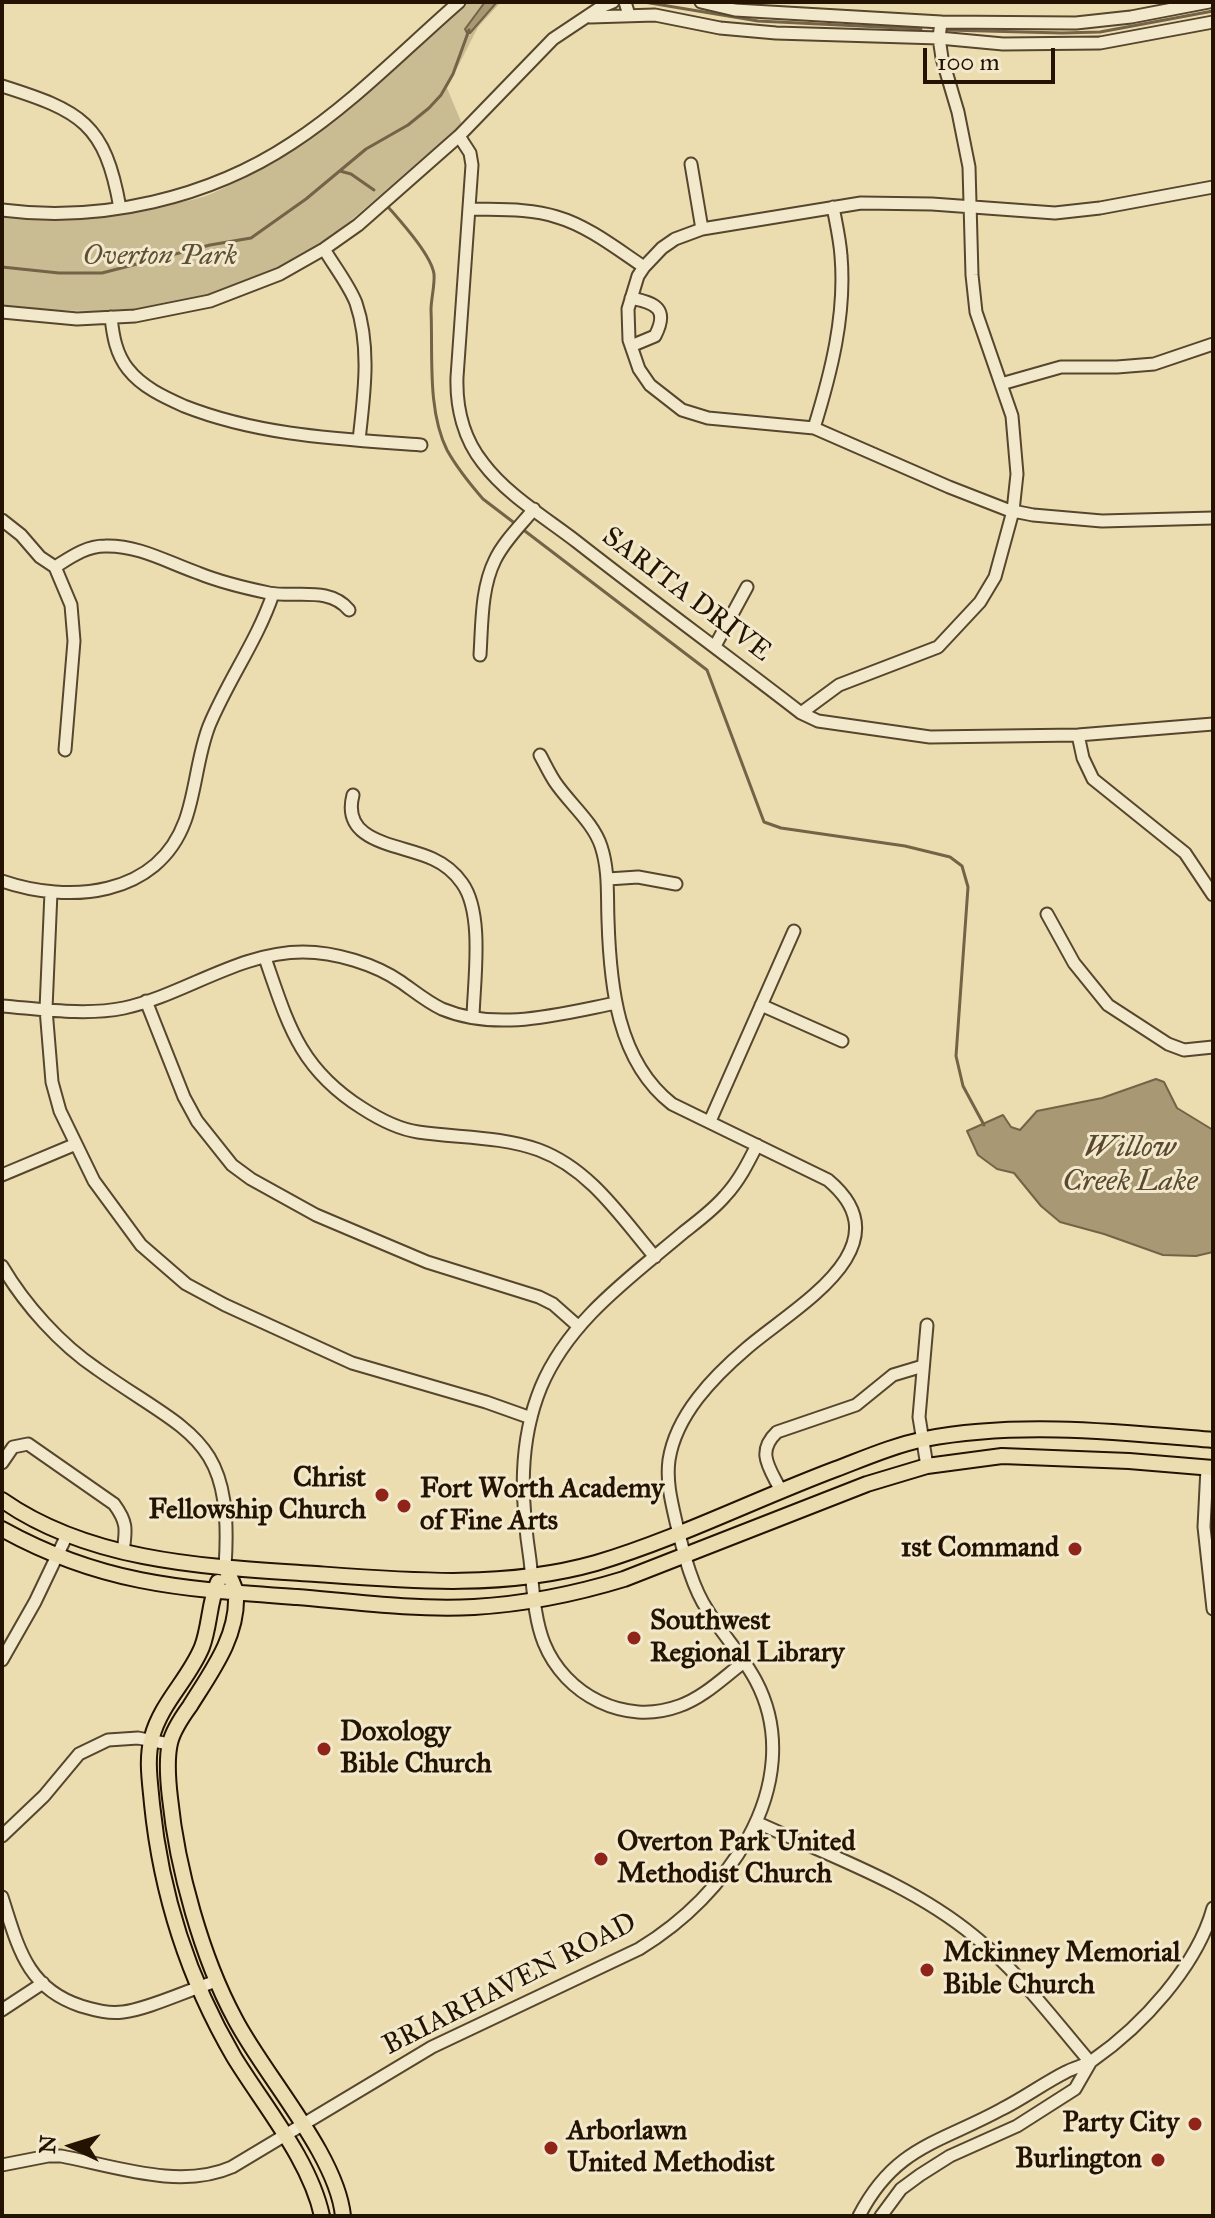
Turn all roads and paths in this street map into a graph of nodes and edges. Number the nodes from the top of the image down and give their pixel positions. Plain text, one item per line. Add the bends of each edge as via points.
1 (459, 2) edge
2 (613, 2) edge
3 (625, 2) edge
4 (701, 2) edge
5 (1209, 2) edge
6 (629, 15) junction
7 (590, 17) junction
8 (941, 22) junction
9 (1213, 22) edge
10 (939, 38) junction
11 (2, 86) edge
12 (459, 136) junction
13 (691, 164) dead end
14 (1213, 187) edge
15 (833, 207) junction
16 (120, 208) junction
17 (469, 209) junction
18 (971, 209) junction
19 (2, 210) edge
20 (702, 229) junction
21 (324, 249) junction
22 (644, 267) junction
23 (631, 298) junction
24 (2, 312) edge
25 (111, 317) junction
26 (1213, 344) edge
27 (631, 346) junction
28 (1001, 384) junction
29 (814, 428) junction
30 (359, 440) junction
31 (421, 445) dead end
32 (1013, 511) junction
33 (531, 513) junction
34 (1213, 518) edge
35 (2, 520) edge
36 (55, 567) junction
37 (747, 587) dead end
38 (273, 594) junction
39 (349, 610) dead end
40 (715, 646) junction
41 (480, 655) dead end
42 (801, 713) junction
43 (1213, 724) edge
44 (1078, 735) junction
45 (65, 750) dead end
46 (540, 755) dead end
47 (353, 795) dead end
48 (608, 879) junction
49 (2, 881) edge
50 (676, 884) dead end
51 (51, 892) junction
52 (1213, 895) edge
53 (1047, 914) dead end
54 (794, 931) dead end
55 (265, 958) junction
56 (146, 1001) junction
57 (616, 1003) junction
58 (761, 1005) junction
59 (2, 1006) edge
60 (46, 1009) junction
61 (473, 1017) junction
62 (842, 1041) dead end
63 (1213, 1047) edge
64 (710, 1121) junction
65 (76, 1144) junction
66 (757, 1145) junction
67 (2, 1175) edge
68 (655, 1257) junction
69 (2, 1266) edge
70 (927, 1325) dead end
71 (579, 1327) junction
72 (923, 1366) junction
73 (531, 1418) junction
74 (923, 1439) junction
75 (1213, 1440) edge
76 (2, 1463) edge
77 (927, 1466) junction
78 (1210, 1468) edge
79 (780, 1489) junction
80 (2, 1500) edge
81 (2, 1529) edge
82 (67, 1535) junction
83 (680, 1535) junction
84 (123, 1552) junction
85 (56, 1556) junction
86 (687, 1556) junction
87 (225, 1567) junction
88 (532, 1576) junction
89 (214, 1591) junction
90 (237, 1593) junction
91 (535, 1600) junction
92 (1213, 1609) edge
93 (2, 1660) edge
94 (744, 1662) junction
95 (151, 1741) junction
96 (169, 1744) junction
97 (756, 1822) junction
98 (2, 1836) edge
99 (2, 1897) edge
100 (1213, 1908) edge
101 (217, 1981) junction
102 (43, 1983) junction
103 (197, 1987) junction
104 (2, 2010) edge
105 (1090, 2062) junction
106 (301, 2123) junction
107 (285, 2135) junction
108 (2, 2165) edge
109 (322, 2216) edge
110 (343, 2216) edge
111 (859, 2216) edge
112 (881, 2216) edge

1 - 16 street via 279,151 210,184
2 - 7 street
3 - 6 street
4 - 8 street via 735,10
5 - 8 street via 1076,23
6 - 7 street
6 - 10 street via 776,33
7 - 12 street via 553,39
8 - 10 street
9 - 10 street via 1100,43 1003,44
10 - 18 street via 969,167
11 - 16 street via 79,118 105,151
12 - 17 street, SARITA DRIVE via 471,159
12 - 21 street
13 - 20 street
14 - 18 street via 1055,213
15 - 18 street via 889,202
15 - 20 street
15 - 29 street via 841,257 839,326
16 - 19 street via 71,213
17 - 22 street via 556,216
17 - 33 street, SARITA DRIVE via 458,406 481,461
18 - 28 street via 976,312
20 - 22 street via 675,239
21 - 25 street via 280,274 210,301
21 - 30 street via 355,301 365,340
22 - 23 street
23 - 27 street
23 - 27 street via 653,303 661,325 655,336
24 - 25 street
25 - 30 street via 118,354 156,393 269,432
26 - 28 street via 1154,364 1061,367
27 - 29 street via 650,385 682,410 708,418
28 - 32 street via 1015,446
29 - 32 street
30 - 31 street
32 - 34 street via 1102,521
32 - 42 street via 995,577 980,602 938,647 839,685
33 - 40 street, SARITA DRIVE
33 - 41 street via 494,560
35 - 36 street
36 - 38 street via 86,549 134,548 202,575
36 - 45 street via 74,618
37 - 40 street
38 - 39 street via 325,595
38 - 51 street via 253,643 218,704 198,760 186,819 170,851 139,876 109,889
40 - 42 street, SARITA DRIVE
42 - 44 street, SARITA DRIVE via 818,721 930,737
43 - 44 street, SARITA DRIVE
44 - 52 street via 1093,779 1185,853
46 - 48 street, BRIARHAVEN ROAD via 600,843
47 - 61 street via 350,813 360,830 435,860 462,883 475,919
48 - 50 street via 638,877
48 - 57 street, BRIARHAVEN ROAD
49 - 51 street
51 - 60 street
53 - 63 street via 1074,963 1108,1005 1168,1044 1184,1050
54 - 58 street
55 - 56 street
55 - 61 street via 308,952 347,959 398,980 439,1008
55 - 68 street via 297,1044 347,1099 395,1126 503,1141 571,1167 602,1193
56 - 60 street via 122,1008
56 - 71 street via 184,1097 232,1165 316,1215 427,1262 539,1297
57 - 61 street via 527,1019
57 - 64 street, BRIARHAVEN ROAD via 629,1048 650,1084 672,1104
58 - 62 street
58 - 64 street
59 - 60 street
60 - 65 street via 52,1082
64 - 66 street, BRIARHAVEN ROAD
65 - 67 street
65 - 73 street via 126,1227 186,1284 352,1363
66 - 68 street via 727,1195
66 - 83 street, BRIARHAVEN ROAD via 840,1189 852,1211 855,1241 822,1288 745,1349 686,1413 671,1448 667,1480
68 - 71 street
69 - 87 street via 41,1318 85,1360 195,1438 221,1481 227,1522
70 - 72 street
71 - 73 street via 549,1372
72 - 74 street
72 - 79 street via 893,1375 856,1405 777,1432 765,1451
73 - 88 street via 522,1481
74 - 75 main road via 1010,1430
74 - 77 street
74 - 79 main road
76 - 84 street via 13,1447 28,1444 114,1504 126,1529
77 - 78 main road via 1002,1456
77 - 86 main road via 867,1484
78 - 92 street via 1204,1527
79 - 83 main road
80 - 82 main road
81 - 85 main road
82 - 84 main road
82 - 85 street
83 - 86 street, BRIARHAVEN ROAD
83 - 88 main road
84 - 87 main road
85 - 89 main road via 133,1580
85 - 93 street
86 - 91 main road via 587,1590
86 - 94 street, BRIARHAVEN ROAD via 707,1610
87 - 88 main road via 418,1581
87 - 89 main road
87 - 90 main road
88 - 91 street
89 - 90 main road
89 - 95 main road via 200,1651
90 - 91 main road via 430,1607
90 - 96 main road via 228,1641
91 - 94 street via 542,1636 556,1666 584,1693 619,1709 680,1706
94 - 97 street, BRIARHAVEN ROAD via 767,1706 773,1741 770,1783
95 - 96 street
95 - 98 street via 108,1740 79,1754
95 - 103 main road via 148,1768 156,1840
96 - 101 main road via 176,1835
97 - 105 street via 899,1887 972,1934
97 - 106 street, BRIARHAVEN ROAD via 734,1861 700,1903 660,1936 455,2035
99 - 102 street via 27,1966
100 - 105 street via 1168,1990
101 - 103 street
101 - 106 main road via 235,2021
102 - 103 street via 65,2001 113,2013
102 - 104 street
103 - 107 main road
105 - 111 street via 909,2154 890,2171
105 - 112 street via 1075,2089 1010,2130 920,2175 901,2189
106 - 107 street, BRIARHAVEN ROAD
106 - 110 main road via 334,2182
107 - 108 street, BRIARHAVEN ROAD via 232,2167 195,2176 61,2156
107 - 109 main road

